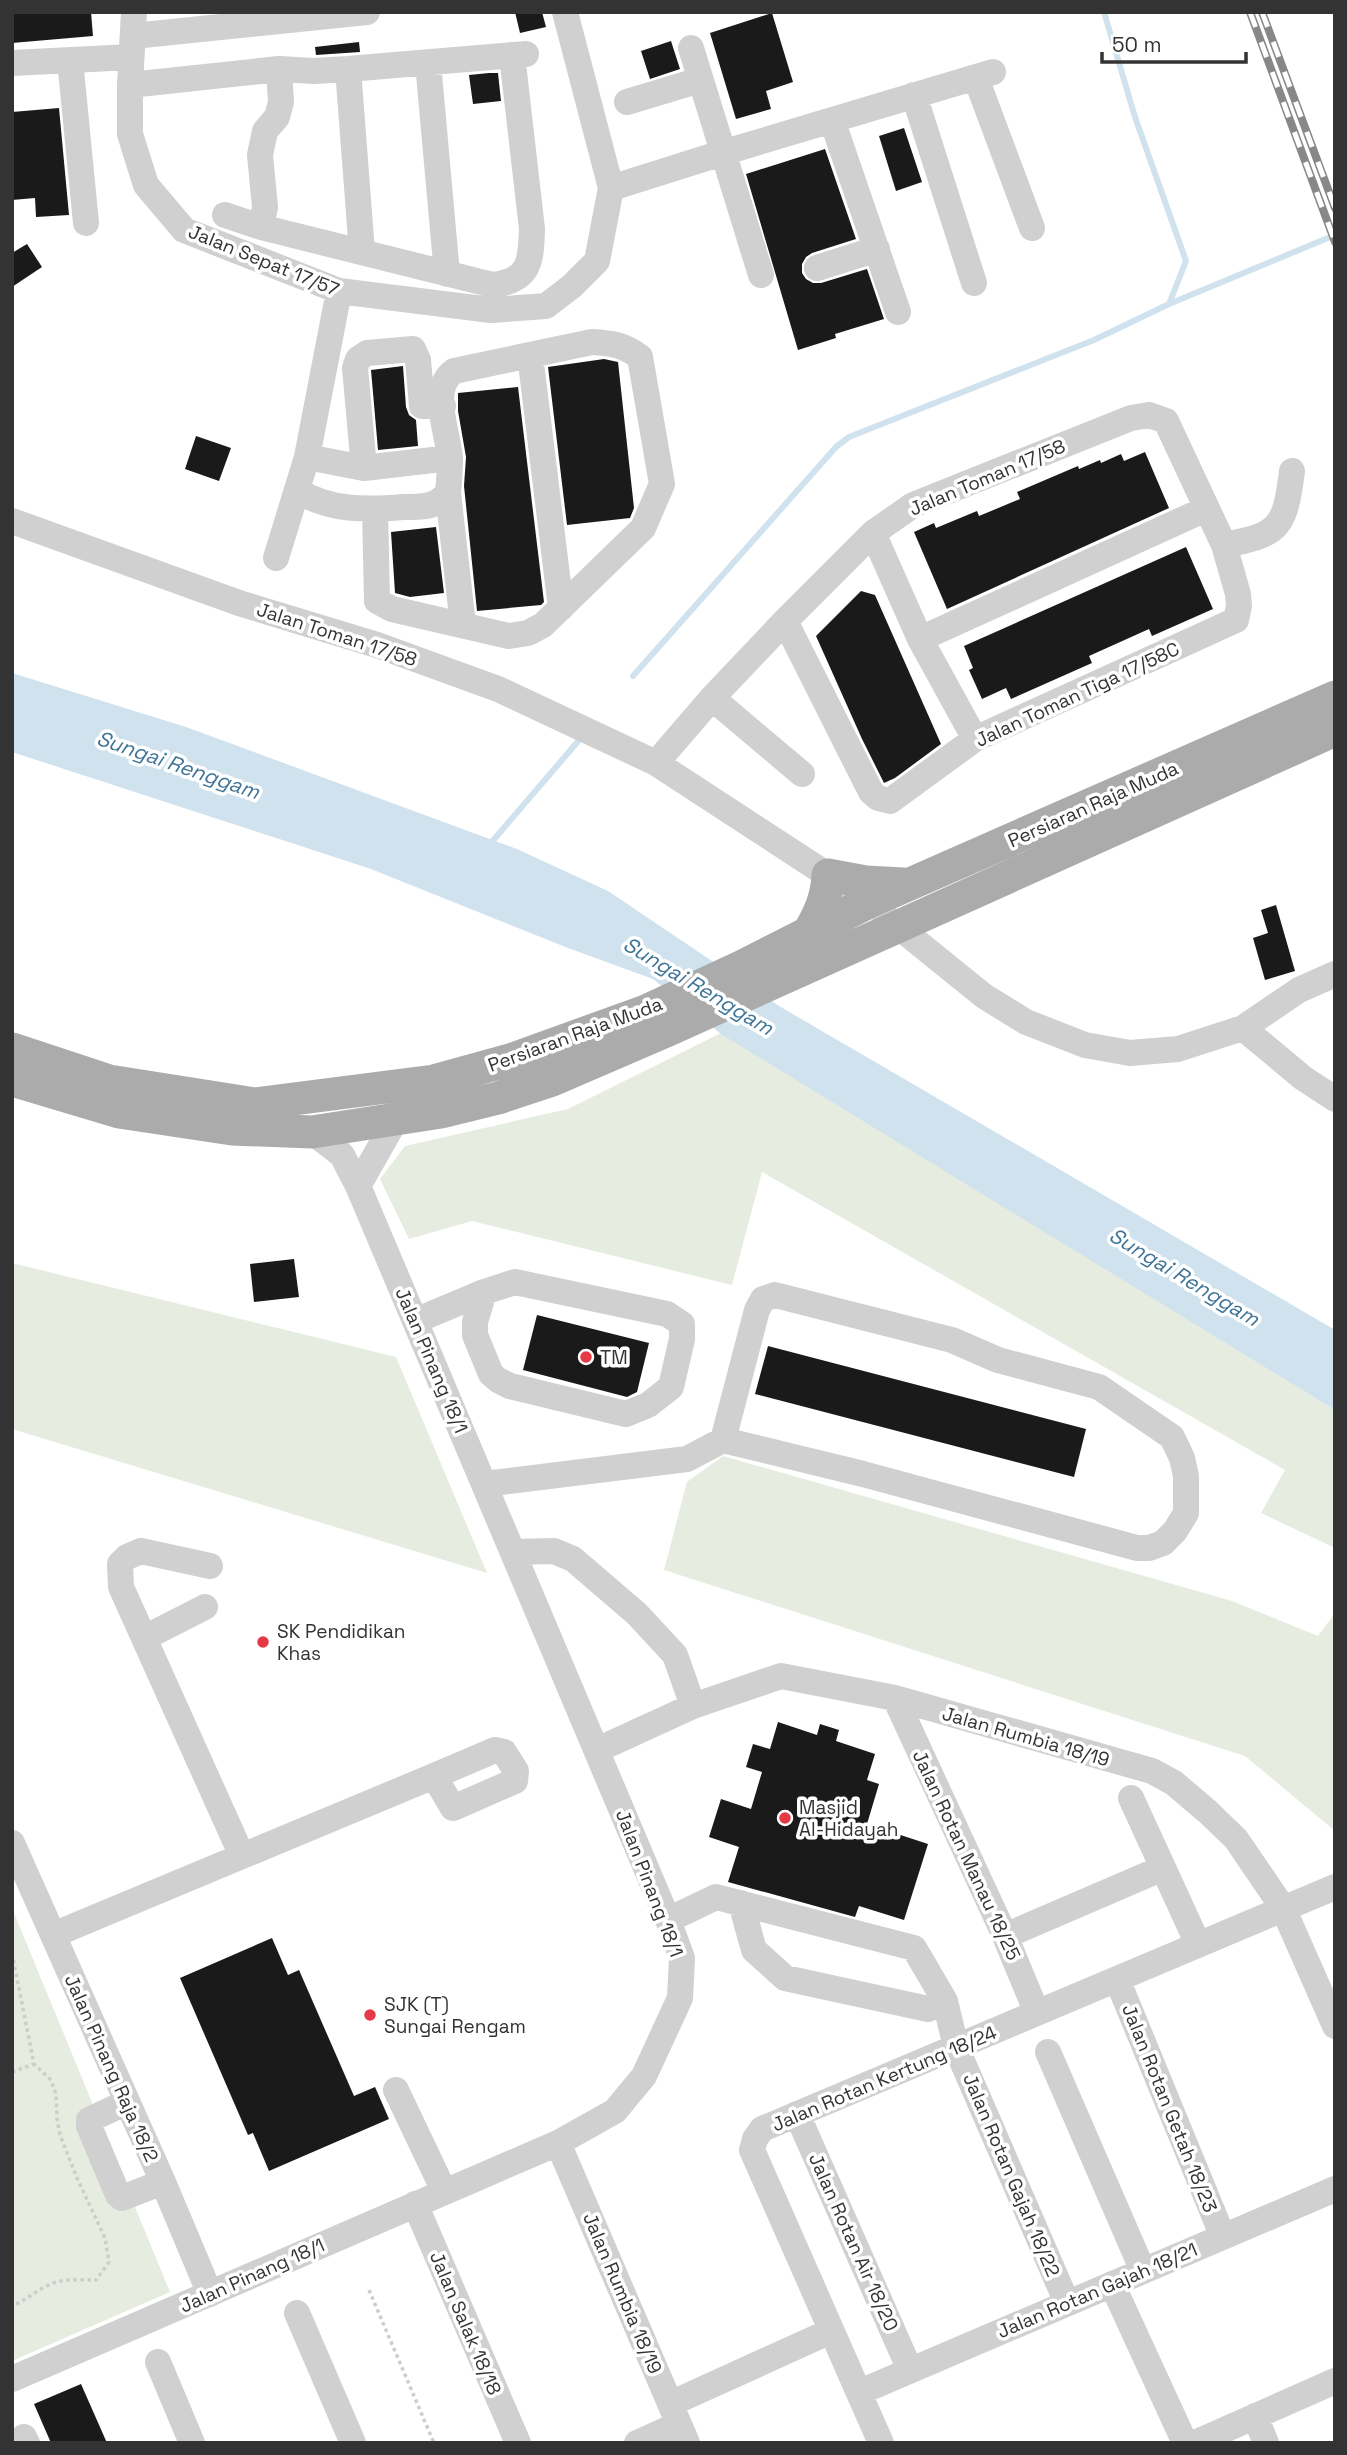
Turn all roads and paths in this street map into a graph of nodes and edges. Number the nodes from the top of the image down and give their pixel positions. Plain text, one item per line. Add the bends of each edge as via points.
1 (367, 12) edge
2 (565, 12) edge
3 (269, 18) edge
4 (165, 23) edge
5 (133, 35) edge
6 (691, 48) dead end
7 (70, 60) junction
8 (428, 63) junction
9 (12, 64) edge
10 (279, 69) junction
11 (348, 69) junction
12 (700, 80) junction
13 (130, 85) junction
14 (914, 95) junction
15 (627, 102) dead end
16 (832, 120) junction
17 (722, 153) junction
18 (611, 188) junction
19 (225, 215) dead end
20 (86, 223) dead end
21 (261, 228) junction
22 (1032, 228) dead end
23 (877, 249) junction
24 (362, 252) junction
25 (817, 268) dead end
26 (447, 274) junction
27 (761, 275) dead end
28 (974, 283) dead end
29 (339, 291) junction
30 (898, 312) dead end
31 (530, 355) junction
32 (443, 406) junction
33 (307, 457) junction
34 (450, 458) junction
35 (364, 468) junction
36 (1292, 471) dead end
37 (298, 490) junction
38 (447, 493) junction
39 (375, 509) junction
40 (1206, 509) junction
41 (12, 521) edge
42 (873, 533) junction
43 (1224, 545) junction
44 (276, 558) dead end
45 (561, 608) junction
46 (785, 621) junction
47 (463, 625) junction
48 (920, 639) junction
49 (1335, 697) edge
50 (712, 698) junction
51 (1335, 730) edge
52 (975, 740) junction
53 (656, 763) junction
54 (802, 774) dead end
55 (828, 875) junction
56 (909, 884) junction
57 (869, 902) junction
58 (898, 928) junction
59 (809, 932) junction
60 (1335, 974) edge
61 (755, 976) junction
62 (657, 1020) junction
63 (1243, 1028) junction
64 (12, 1049) edge
65 (12, 1080) edge
66 (1335, 1099) edge
67 (396, 1119) junction
68 (312, 1132) junction
69 (358, 1186) junction
70 (484, 1292) junction
71 (415, 1321) junction
72 (723, 1440) junction
73 (484, 1484) junction
74 (513, 1552) junction
75 (210, 1566) dead end
76 (205, 1607) dead end
77 (144, 1638) junction
78 (895, 1698) junction
79 (693, 1706) junction
80 (597, 1750) junction
81 (434, 1776) dead end
82 (1132, 1798) dead end
83 (12, 1843) edge
84 (242, 1856) junction
85 (1163, 1868) junction
86 (1335, 1886) edge
87 (741, 1903) junction
88 (1283, 1908) junction
89 (668, 1920) junction
90 (53, 1936) junction
91 (1005, 1936) junction
92 (1198, 1944) junction
93 (12, 1954) edge
94 (1117, 1979) junction
95 (944, 2001) junction
96 (1037, 2012) junction
97 (1335, 2026) edge
98 (956, 2047) junction
99 (1048, 2052) dead end
100 (34, 2064) junction
101 (12, 2073) edge
102 (396, 2090) dead end
103 (127, 2102) junction
104 (797, 2114) junction
105 (558, 2143) junction
106 (163, 2182) junction
107 (1335, 2189) edge
108 (444, 2191) junction
109 (415, 2204) junction
110 (1223, 2237) junction
111 (1143, 2271) junction
112 (1112, 2284) junction
113 (369, 2290) dead end
114 (210, 2294) junction
115 (1067, 2303) junction
116 (12, 2306) edge
117 (297, 2313) dead end
118 (831, 2331) junction
119 (158, 2362) dead end
120 (910, 2370) junction
121 (12, 2379) edge
122 (1335, 2381) edge
123 (860, 2392) junction
124 (1255, 2416) junction
125 (679, 2423) edge
126 (192, 2443) edge
127 (353, 2443) edge
128 (435, 2443) edge
129 (518, 2443) edge
130 (637, 2443) edge
131 (881, 2443) edge
132 (1185, 2443) edge
133 (1195, 2443) edge
134 (1266, 2443) edge

1 - 3 street
2 - 18 street, Jalan Sepat 17/57
3 - 4 street
4 - 5 street
5 - 7 street
5 - 13 street, Jalan Sepat 17/57
6 - 12 street
7 - 9 street
7 - 20 street
8 - 11 street
8 - 26 street
8 - 26 street via 519,55 531,256 512,282 493,285
10 - 11 street
10 - 13 street
10 - 21 street via 281,102 277,117 265,131 260,155 265,207
11 - 24 street
12 - 15 street
12 - 17 street
13 - 29 street, Jalan Sepat 17/57 via 130,134 146,186 184,230
14 - 16 street
14 - 22 street via 985,75
14 - 28 street
16 - 17 street
16 - 23 street
17 - 18 street
17 - 27 street
18 - 29 street, Jalan Sepat 17/57 via 597,261 546,306 491,310
19 - 21 street
21 - 24 street
23 - 25 street
23 - 30 street
24 - 26 street
29 - 33 street
31 - 32 street via 454,371 441,391
31 - 45 street
31 - 45 street via 592,342 615,343 640,357 662,484 643,528
32 - 34 street
32 - 35 street via 422,406 413,349 367,353 358,359
33 - 35 street
33 - 37 street
34 - 35 street
34 - 38 street
36 - 43 street via 1285,513 1273,531
37 - 39 street via 333,505
37 - 44 street
38 - 39 street via 426,506
38 - 47 street
39 - 47 street via 377,601 392,609
40 - 42 street, Jalan Toman 17/58 via 1166,421 1149,415 1131,418 913,505
40 - 43 street
40 - 48 street
41 - 53 street, Jalan Toman 17/58 via 239,603 498,688
42 - 46 street, Jalan Toman 17/58
42 - 48 street
43 - 52 street, Jalan Toman Tiga 17/58C via 1240,606 1236,620
45 - 47 street via 528,633 509,636
46 - 50 street, Jalan Toman 17/58
46 - 52 street, Jalan Toman Tiga 17/58C via 871,792 878,797 890,800
48 - 52 street
49 - 56 main road, Persiaran Raja Muda
50 - 53 street, Jalan Toman 17/58
50 - 54 street
51 - 58 main road, Persiaran Raja Muda
53 - 55 street, Jalan Toman 17/58
55 - 56 main road
55 - 57 street, Jalan Toman 17/58
55 - 59 main road via 821,912
56 - 57 main road, Persiaran Raja Muda
57 - 58 street, Jalan Toman 17/58
57 - 59 main road, Persiaran Raja Muda
58 - 61 main road, Persiaran Raja Muda
58 - 63 street, Jalan Toman 17/58 via 984,996 1026,1022 1085,1045 1130,1053 1178,1049
59 - 61 main road, Persiaran Raja Muda
60 - 63 street, Jalan Toman 17/58 via 1299,990
61 - 62 main road, Persiaran Raja Muda
62 - 64 main road, Persiaran Raja Muda via 435,1081 254,1104 109,1081
62 - 67 main road, Persiaran Raja Muda via 552,1080 498,1098
63 - 66 street
65 - 68 main road, Persiaran Raja Muda via 119,1112 232,1129
67 - 68 main road, Persiaran Raja Muda
67 - 69 street
68 - 69 street, Jalan Pinang 18/1 via 342,1155
69 - 71 street, Jalan Pinang 18/1
70 - 70 street via 515,1282 667,1314 682,1324 671,1387 648,1405 626,1414 510,1386 491,1374 475,1335
70 - 71 street
71 - 73 street, Jalan Pinang 18/1
72 - 72 street via 1137,1548 1163,1543 1186,1513 1186,1476 1172,1437 1100,1387 998,1360 953,1340 775,1295 763,1299 757,1310
72 - 73 street via 687,1460
73 - 74 street, Jalan Pinang 18/1
74 - 79 street via 554,1551 573,1559 637,1614 675,1655
74 - 80 street, Jalan Pinang 18/1
75 - 77 street via 141,1551 120,1564 121,1587
76 - 77 street
77 - 84 street
78 - 79 street, Jalan Rumbia 18/19 via 781,1676
78 - 88 street, Jalan Rumbia 18/19 via 1152,1771 1174,1783 1236,1839
78 - 91 street, Jalan Rotan Manau 18/25
79 - 80 street, Jalan Rumbia 18/19
80 - 89 street, Jalan Pinang 18/1
81 - 84 street
82 - 85 street
83 - 90 street, Jalan Pinang Raja 18/2
84 - 90 street
85 - 91 street
85 - 92 street
86 - 88 street, Jalan Rotan Kertung 18/24
87 - 89 street, Jalan Rotan Gajah 18/22 via 716,1897
87 - 95 street, Jalan Rotan Gajah 18/22 via 914,1948
87 - 95 street via 754,1950 785,1978 928,2009
88 - 92 street, Jalan Rotan Kertung 18/24
88 - 97 street, Jalan Rumbia 18/19
89 - 105 street, Jalan Pinang 18/1 via 681,1958 680,1998 644,2076 615,2111
90 - 103 street, Jalan Pinang Raja 18/2
91 - 96 street, Jalan Rotan Manau 18/25
92 - 94 street, Jalan Rotan Kertung 18/24
93 - 100 path
94 - 96 street, Jalan Rotan Kertung 18/24
94 - 110 street, Jalan Rotan Getah 18/23
95 - 98 street, Jalan Rotan Gajah 18/22
96 - 98 street, Jalan Rotan Kertung 18/24
98 - 104 street, Jalan Rotan Kertung 18/24
98 - 115 street, Jalan Rotan Gajah 18/22
99 - 111 street
100 - 101 path
100 - 116 path via 54,2087 60,2135 105,2238 109,2262 96,2280 50,2284
102 - 108 street
103 - 106 street, Jalan Pinang Raja 18/2
103 - 106 street via 89,2120 118,2195 122,2199
104 - 118 street, Jalan Rotan Kertung 18/24 via 762,2129 752,2150
104 - 120 street, Jalan Rotan Air 18/20
105 - 108 street, Jalan Pinang 18/1
105 - 125 street, Jalan Rumbia 18/19
106 - 114 street, Jalan Pinang Raja 18/2
107 - 110 street, Jalan Rotan Gajah 18/21
108 - 109 street, Jalan Pinang 18/1
109 - 114 street, Jalan Pinang 18/1
109 - 129 street, Jalan Salak 18/18
110 - 111 street, Jalan Rotan Gajah 18/21
111 - 112 street, Jalan Rotan Gajah 18/21
112 - 115 street, Jalan Rotan Gajah 18/21
112 - 132 street
113 - 128 path
114 - 121 street, Jalan Pinang 18/1
115 - 120 street, Jalan Rotan Gajah 18/21
117 - 127 street
118 - 123 street, Jalan Rotan Kertung 18/24
118 - 125 street
119 - 126 street
120 - 123 street, Jalan Rotan Gajah 18/21
122 - 124 street
123 - 131 street, Jalan Rotan Kertung 18/24
124 - 133 street
124 - 134 street
125 - 130 street

